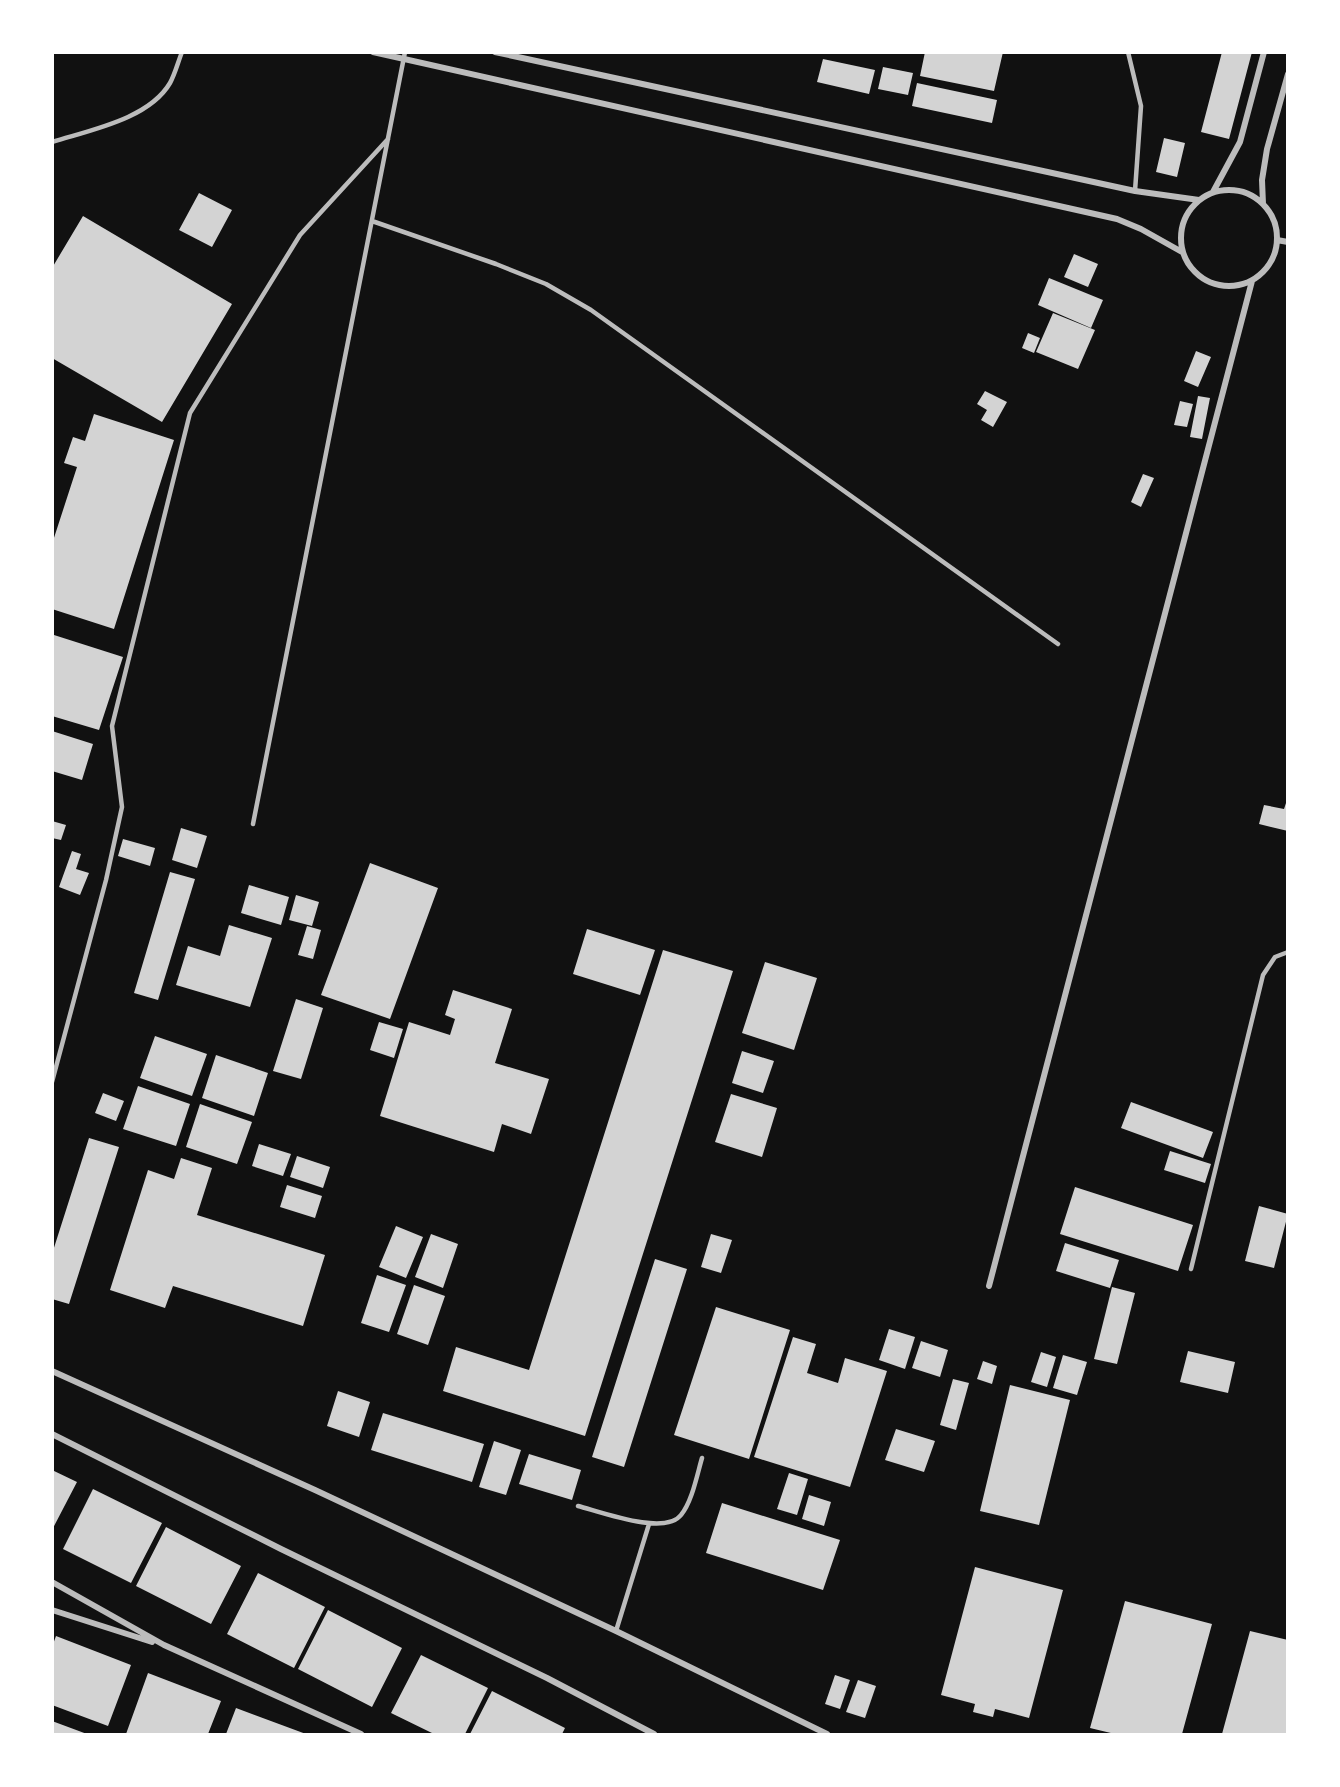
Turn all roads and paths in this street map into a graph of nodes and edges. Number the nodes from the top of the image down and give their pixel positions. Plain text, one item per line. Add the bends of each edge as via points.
1 (182, 52) edge
2 (373, 52) edge
3 (495, 52) edge
4 (1128, 52) edge
5 (1264, 52) edge
6 (405, 56) edge
7 (1287, 74) edge
8 (388, 139) junction
9 (52, 142) edge
10 (1135, 191) junction
11 (1213, 192) junction
12 (1199, 200) junction
13 (1263, 204) junction
14 (372, 221) junction
15 (1277, 240) junction
16 (1287, 242) edge
17 (1182, 252) junction
18 (1252, 281) junction
19 (1058, 644) dead end
20 (253, 824) dead end
21 (1287, 952) edge
22 (52, 1082) edge
23 (1191, 1269) dead end
24 (990, 1286) dead end
25 (52, 1371) edge
26 (52, 1434) edge
27 (702, 1458) dead end
28 (578, 1506) dead end
29 (649, 1524) junction
30 (52, 1582) edge
31 (52, 1610) edge
32 (616, 1631) junction
33 (164, 1646) junction
34 (361, 1734) edge
35 (654, 1734) edge
36 (827, 1734) edge

1 - 9 lane via 169,83 154,102 135,115
2 - 6 street
3 - 10 street
4 - 10 lane via 1141,106
5 - 11 street via 1240,142
6 - 8 lane
6 - 17 street via 1118,219
7 - 13 street via 1267,149
8 - 14 lane
8 - 22 lane via 300,235 190,413 112,726 122,807
10 - 12 street
11 - 12 street
11 - 13 street via 1235,190
12 - 17 street via 1181,228
13 - 15 street via 1274,221
14 - 19 lane via 546,284 591,310
14 - 20 lane
15 - 16 street
15 - 18 street via 1270,264
17 - 18 street via 1194,273 1216,285 1228,287
18 - 24 street
21 - 23 lane via 1275,957 1263,975
25 - 32 street
26 - 35 street
27 - 29 lane via 680,1517 670,1523
28 - 29 lane
29 - 32 lane
30 - 33 street
31 - 33 street
32 - 36 street
33 - 34 street

